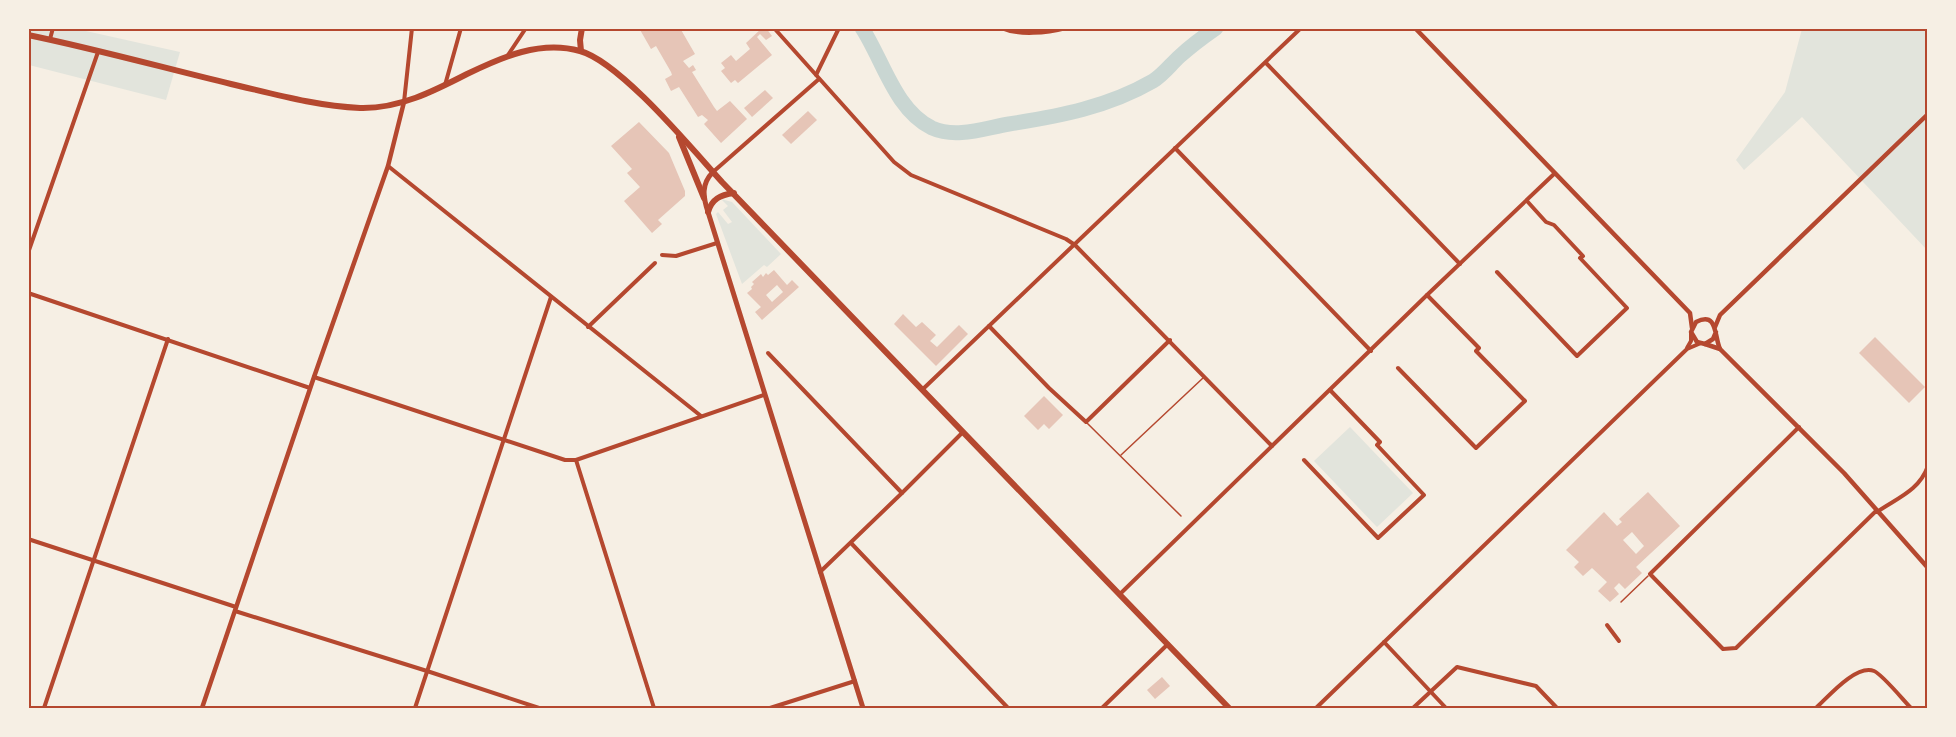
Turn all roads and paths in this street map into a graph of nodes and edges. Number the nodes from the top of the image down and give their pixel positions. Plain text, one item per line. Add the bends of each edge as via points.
1 (53, 28) edge
2 (412, 28) edge
3 (461, 28) edge
4 (526, 28) edge
5 (582, 28) edge
6 (774, 28) edge
7 (839, 28) edge
8 (1001, 28) edge
9 (1066, 28) edge
10 (1301, 28) edge
11 (1415, 28) edge
12 (28, 35) edge
13 (50, 40) junction
14 (581, 51) junction
15 (98, 52) junction
16 (508, 55) junction
17 (1266, 63) junction
18 (818, 77) junction
19 (445, 85) junction
20 (404, 102) junction
21 (1928, 114) edge
22 (676, 131) junction
23 (1176, 148) junction
24 (388, 166) junction
25 (713, 172) junction
26 (1554, 174) junction
27 (734, 194) junction
28 (704, 198) junction
29 (1527, 201) junction
30 (708, 212) junction
31 (717, 243) junction
32 (1075, 245) junction
33 (28, 253) edge
34 (662, 255) dead end
35 (655, 263) dead end
36 (1460, 264) junction
37 (1497, 272) dead end
38 (28, 293) edge
39 (1427, 295) junction
40 (551, 297) junction
41 (1690, 313) junction
42 (1720, 315) junction
43 (1705, 319) junction
44 (989, 326) junction
45 (588, 327) junction
46 (1691, 330) junction
47 (1716, 330) junction
48 (168, 339) junction
49 (1170, 340) junction
50 (1703, 343) junction
51 (1687, 349) junction
52 (1720, 349) junction
53 (1371, 351) junction
54 (768, 353) dead end
55 (1398, 368) dead end
56 (1205, 376) junction
57 (314, 377) junction
58 (310, 388) junction
59 (923, 389) junction
60 (1330, 390) junction
61 (765, 395) junction
62 (701, 417) junction
63 (1086, 422) junction
64 (1799, 427) junction
65 (963, 432) junction
66 (502, 440) junction
67 (1272, 446) junction
68 (1121, 455) junction
69 (576, 460) junction
70 (1304, 460) dead end
71 (1928, 466) edge
72 (902, 494) junction
73 (1877, 511) junction
74 (1181, 516) dead end
75 (28, 539) edge
76 (851, 543) junction
77 (93, 561) junction
78 (1928, 568) edge
79 (820, 572) junction
80 (1650, 574) junction
81 (1120, 594) junction
82 (1621, 602) dead end
83 (236, 609) junction
84 (1607, 625) dead end
85 (1619, 641) dead end
86 (1384, 642) junction
87 (1168, 644) junction
88 (427, 670) junction
89 (855, 681) junction
90 (1430, 693) junction
91 (44, 708) edge
92 (202, 708) edge
93 (415, 708) edge
94 (539, 708) edge
95 (654, 708) edge
96 (770, 708) edge
97 (864, 708) edge
98 (1008, 708) edge
99 (1102, 708) edge
100 (1229, 708) edge
101 (1316, 708) edge
102 (1413, 708) edge
103 (1446, 708) edge
104 (1557, 708) edge
105 (1816, 708) edge
106 (1911, 708) edge

1 - 13 street
2 - 20 street
3 - 19 street
4 - 16 street
5 - 14 main road
6 - 18 street
7 - 18 street
8 - 9 street via 1035,32
10 - 17 street
11 - 26 street
12 - 13 main road
13 - 15 main road
14 - 16 main road via 540,48
14 - 22 main road via 614,71
15 - 20 main road via 307,102 364,108
15 - 33 street
16 - 19 main road
17 - 23 street
17 - 36 street
18 - 25 street
18 - 32 street via 894,162 911,175
19 - 20 main road
20 - 24 street
21 - 42 street
22 - 25 main road
22 - 28 main road
23 - 32 street
23 - 53 street
24 - 40 street
24 - 57 street
25 - 27 main road
25 - 28 main road via 707,178
26 - 29 street
26 - 41 street
27 - 30 main road via 718,197
27 - 59 main road
28 - 30 main road
29 - 36 street
29 - 37 street via 1583,256 1580,258 1627,308 1577,356
30 - 31 main road
31 - 34 street via 676,256
31 - 61 main road
32 - 44 street
32 - 49 street
35 - 45 street
36 - 39 street
38 - 48 street
39 - 53 street
39 - 55 street via 1524,401 1476,448
40 - 45 street
40 - 66 street
41 - 43 street
41 - 46 street
42 - 43 street
42 - 47 street
43 - 46 street via 1696,322
43 - 47 street
44 - 59 street
44 - 63 street
45 - 62 street
46 - 50 street via 1694,339
46 - 51 street
47 - 50 street via 1713,339
47 - 52 street
48 - 58 street
48 - 77 street
49 - 56 street
49 - 63 street
50 - 51 street
50 - 52 street
51 - 86 street
52 - 64 street
53 - 60 street
54 - 72 street
56 - 67 street
56 - 68 lane
57 - 58 street
57 - 66 street
58 - 83 street
59 - 65 main road
60 - 67 street
60 - 70 street via 1424,495 1378,538
61 - 62 street
61 - 79 main road
62 - 69 street
63 - 68 lane
64 - 73 street
64 - 80 street
65 - 72 street
65 - 81 main road
66 - 69 street
66 - 88 street
67 - 81 street
68 - 74 lane
69 - 95 street
71 - 73 street via 1906,495
72 - 76 street
73 - 78 street
73 - 80 street via 1736,648 1723,649
75 - 77 street
76 - 79 street
76 - 98 street
77 - 83 street
77 - 91 street
79 - 89 main road
80 - 82 lane
81 - 87 main road
83 - 88 street
83 - 92 street
84 - 85 street
86 - 90 street
86 - 101 street
87 - 99 street
87 - 100 main road
88 - 93 street
88 - 94 street
89 - 96 street
89 - 97 main road
90 - 102 street
90 - 103 street
90 - 104 street via 1457,667 1536,686
105 - 106 street via 1850,676 1863,670 1875,671

